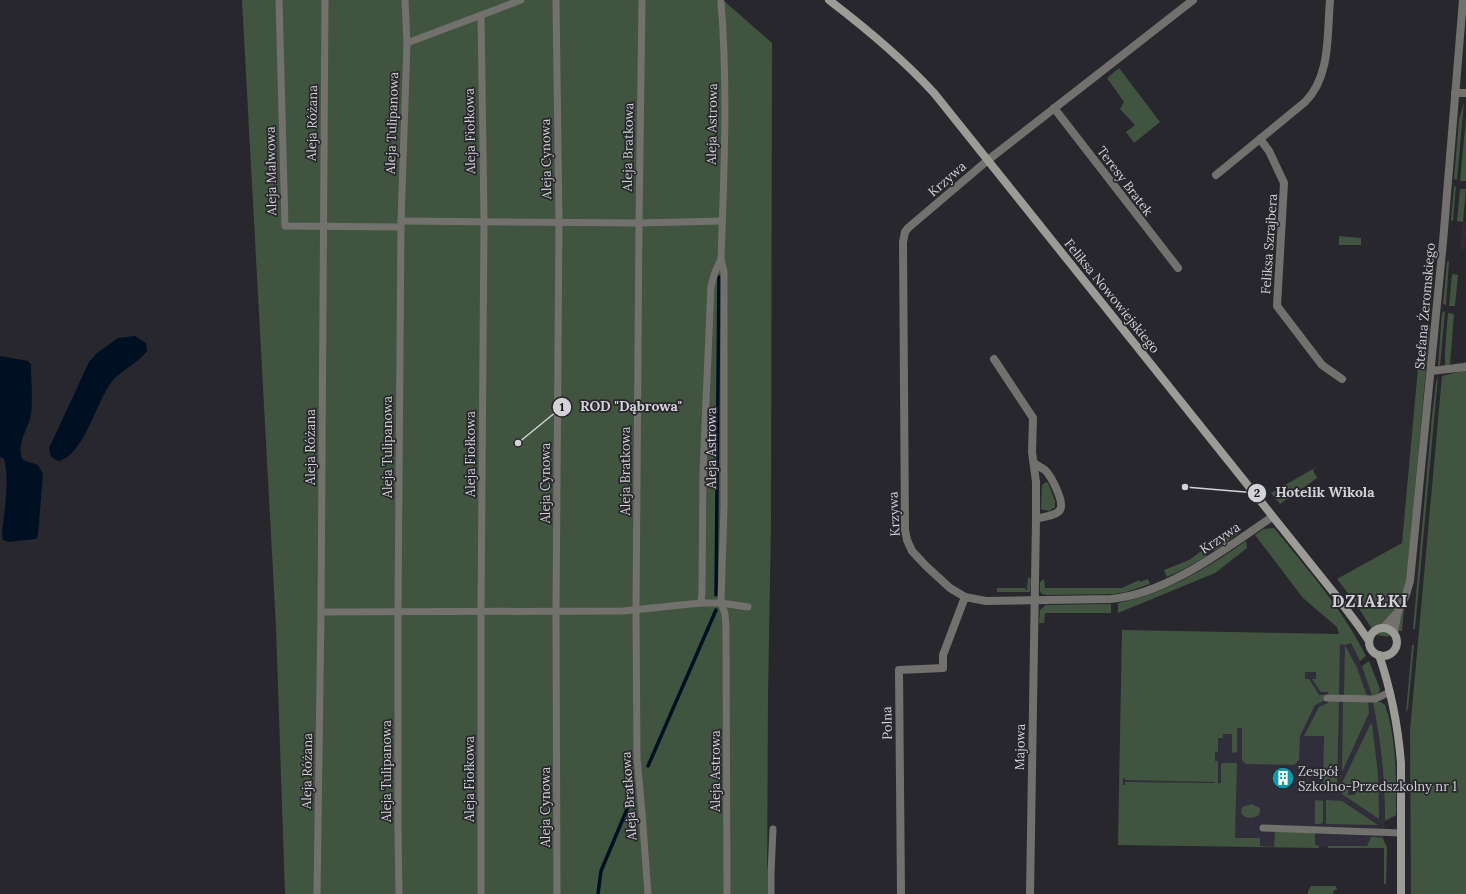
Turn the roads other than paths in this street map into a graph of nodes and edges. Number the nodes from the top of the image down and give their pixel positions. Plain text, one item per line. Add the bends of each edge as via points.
1 (279, 0) edge
2 (325, 0) edge
3 (405, 0) edge
4 (521, 0) edge
5 (556, 0) edge
6 (642, 0) edge
7 (829, 0) edge
8 (1193, 0) edge
9 (1330, 0) edge
10 (1463, 0) edge
11 (721, 2) dead end
12 (481, 15) junction
13 (407, 43) junction
14 (1455, 93) junction
15 (1466, 93) edge
16 (1054, 108) junction
17 (1260, 139) junction
18 (988, 160) junction
19 (1216, 175) dead end
20 (722, 221) junction
21 (484, 222) junction
22 (559, 222) junction
23 (639, 223) junction
24 (401, 224) junction
25 (323, 226) junction
26 (721, 259) junction
27 (1178, 268) dead end
28 (994, 359) dead end
29 (1466, 367) edge
30 (1431, 371) junction
31 (1342, 379) dead end
32 (1034, 463) junction
33 (1272, 517) junction
34 (1036, 519) junction
35 (965, 597) junction
36 (1035, 600) junction
37 (701, 603) junction
38 (721, 603) junction
39 (748, 607) dead end
40 (636, 610) junction
41 (481, 611) junction
42 (556, 611) junction
43 (1398, 611) junction
44 (321, 612) junction
45 (398, 612) junction
46 (1358, 625) junction
47 (1384, 627) junction
48 (1374, 630) junction
49 (1394, 632) junction
50 (1369, 641) junction
51 (1390, 654) junction
52 (1379, 656) junction
53 (1386, 678) junction
54 (1390, 692) junction
55 (1327, 698) dead end
56 (1263, 828) dead end
57 (773, 829) dead end
58 (1401, 833) junction
59 (317, 894) edge
60 (399, 894) edge
61 (481, 894) edge
62 (557, 894) edge
63 (648, 894) edge
64 (727, 894) edge
65 (771, 894) edge
66 (902, 894) edge
67 (1030, 894) edge
68 (1401, 894) edge

1 - 25 lane, Aleja Malwowa via 285,226
2 - 25 lane, Aleja Różana
3 - 13 lane, Aleja Tulipanowa
4 - 12 lane
5 - 22 lane, Aleja Cynowa
6 - 23 lane, Aleja Bratkowa
7 - 18 street, Feliksa Nowowiejskiego via 911,68
8 - 16 street
9 - 17 street via 1325,64 1320,81 1305,102
10 - 14 street, Stefana Żeromskiego
11 - 20 lane, Aleja Astrowa via 725,54
12 - 13 lane
12 - 21 lane, Aleja Fiołkowa
13 - 24 lane, Aleja Tulipanowa
14 - 15 street
14 - 30 street, Stefana Żeromskiego
16 - 18 street
16 - 27 street, Teresy Bratek
17 - 19 street
17 - 31 street, Feliksa Szrajbera via 1269,151 1284,183 1278,306 1322,365
18 - 33 street, Feliksa Nowowiejskiego
18 - 35 street, Krzywa via 908,228 903,242 906,536 912,551 926,566 950,588
20 - 23 lane, Aleja Malwowa
20 - 26 lane, Aleja Astrowa
21 - 22 lane, Aleja Malwowa
21 - 24 lane, Aleja Malwowa
21 - 41 lane, Aleja Fiołkowa
22 - 23 lane, Aleja Malwowa
22 - 42 lane, Aleja Cynowa
23 - 40 lane, Aleja Bratkowa
24 - 25 lane, Aleja Malwowa
24 - 45 lane, Aleja Tulipanowa
25 - 44 lane, Aleja Różana
26 - 37 lane via 711,286 704,429
26 - 38 lane, Aleja Astrowa via 724,272 724,507
28 - 32 street, Majowa via 1033,418
29 - 30 street
30 - 43 street, Stefana Żeromskiego via 1410,581
32 - 34 street, Majowa
32 - 34 street via 1051,477 1061,506 1054,514
33 - 36 street, Krzywa via 1192,570 1139,593 1111,599
33 - 46 street, Feliksa Nowowiejskiego
34 - 36 street, Majowa
35 - 36 street, Krzywa via 986,601
35 - 66 street, Polna via 943,655 943,668 899,670
36 - 67 street, Majowa
37 - 38 lane
37 - 40 lane
38 - 39 lane
38 - 64 lane, Aleja Astrowa via 726,628
40 - 42 lane
40 - 63 lane, Aleja Bratkowa via 638,758
41 - 42 lane
41 - 45 lane
41 - 61 lane, Aleja Fiołkowa
42 - 62 lane, Aleja Cynowa
43 - 47 street, Stefana Żeromskiego
43 - 49 street, Stefana Żeromskiego
44 - 45 lane
44 - 59 lane, Aleja Różana
45 - 60 lane, Aleja Tulipanowa
46 - 48 street
46 - 50 street, Feliksa Nowowiejskiego
47 - 48 street
47 - 49 street
48 - 50 street
49 - 51 street via 1398,643
50 - 52 street via 1370,649
51 - 52 street
51 - 53 street
52 - 53 street
53 - 54 street
54 - 55 lane via 1375,699
54 - 58 street via 1400,750
56 - 58 lane
57 - 65 lane
58 - 68 street

